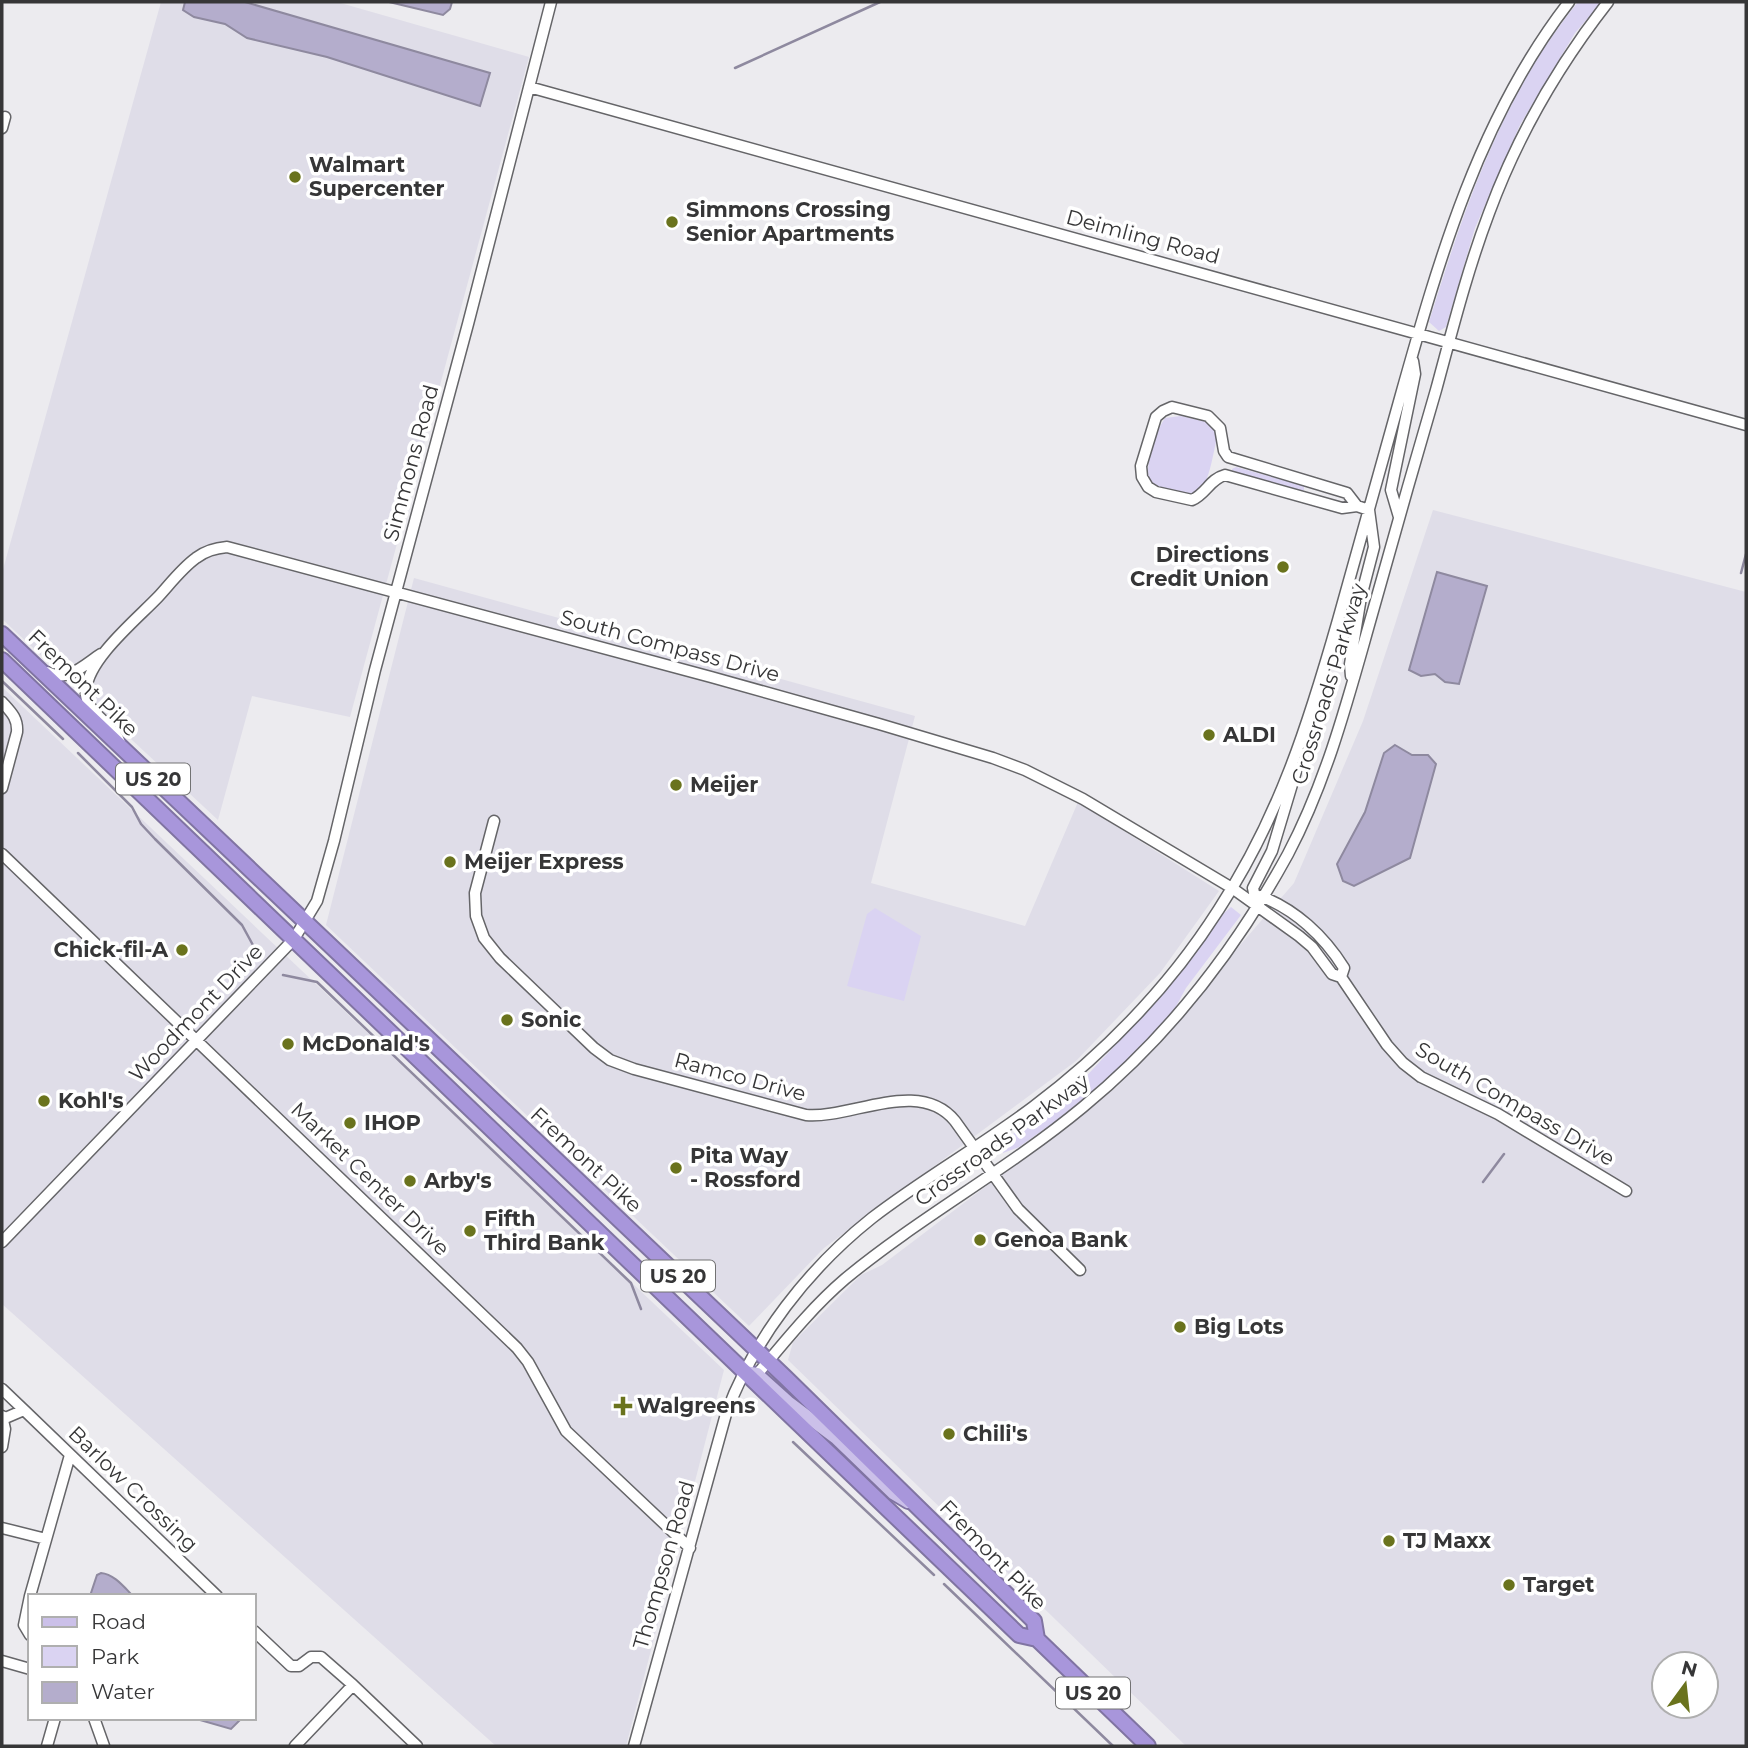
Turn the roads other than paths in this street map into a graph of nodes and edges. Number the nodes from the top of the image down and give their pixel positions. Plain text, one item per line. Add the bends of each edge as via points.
1 (551, 2) edge
2 (1569, 2) edge
3 (1608, 2) edge
4 (529, 87) junction
5 (1418, 333) junction
6 (1449, 342) junction
7 (1412, 357) junction
8 (1746, 425) edge
9 (1313, 483) junction
10 (1309, 498) junction
11 (1357, 506) junction
12 (1370, 510) junction
13 (1399, 518) junction
14 (396, 592) junction
15 (2, 634) edge
16 (2, 643) edge
17 (107, 650) junction
18 (2, 660) edge
19 (40, 671) junction
20 (1352, 685) junction
21 (2, 702) edge
22 (1306, 730) junction
23 (122, 750) junction
24 (2, 788) edge
25 (494, 821) dead end
26 (2, 854) edge
27 (1232, 888) junction
28 (1259, 896) junction
29 (1257, 908) junction
30 (300, 931) junction
31 (1341, 976) junction
32 (197, 1040) junction
33 (975, 1148) junction
34 (992, 1174) junction
35 (1626, 1191) dead end
36 (2, 1242) edge
37 (1080, 1270) dead end
38 (757, 1350) junction
39 (768, 1361) junction
40 (752, 1375) junction
41 (2, 1389) edge
42 (24, 1410) junction
43 (2, 1418) edge
44 (2, 1447) edge
45 (70, 1455) junction
46 (920, 1510) junction
47 (2, 1528) edge
48 (46, 1539) junction
49 (690, 1548) junction
50 (31, 1594) edge
51 (215, 1594) edge
52 (28, 1606) edge
53 (28, 1632) edge
54 (256, 1634) edge
55 (1037, 1639) junction
56 (2, 1661) edge
57 (28, 1668) edge
58 (353, 1685) junction
59 (54, 1720) edge
60 (95, 1720) edge
61 (47, 1746) edge
62 (104, 1746) edge
63 (295, 1746) edge
64 (417, 1746) edge
65 (634, 1746) edge
66 (1149, 1746) edge

1 - 4 street, Simmons Road
2 - 5 street, Crossroads Parkway via 1518,79 1481,151
3 - 6 street, Crossroads Parkway via 1566,59 1508,166 1476,250
4 - 5 street, Deimling Road
4 - 14 street, Simmons Road
5 - 6 street, Deimling Road
5 - 7 street, Crossroads Parkway
6 - 8 street, Deimling Road
6 - 13 street, Crossroads Parkway
7 - 12 street, Crossroads Parkway
7 - 13 street via 1415,374 1391,490
9 - 10 street
9 - 10 street via 1234,460 1224,451 1220,428 1212,418 1178,407 1167,408 1156,417 1141,466 1148,487 1186,500 1197,498 1215,479 1226,475
9 - 11 street via 1347,493
10 - 11 street via 1342,508
11 - 12 street
12 - 20 street via 1374,547 1360,597 1350,664
12 - 22 street, Crossroads Parkway
13 - 20 street, Crossroads Parkway
14 - 17 street, South Compass Drive via 220,547 191,561
14 - 27 street, South Compass Drive via 993,758 1055,783
14 - 30 street, Simmons Road via 331,852 317,901
15 - 19 highway, Fremont Pike / US 20
16 - 19 highway via 20,662
17 - 19 street, South Compass Drive via 68,676
17 - 23 street, South Compass Drive via 89,678 86,697 115,731
18 - 30 highway, Fremont Pike / US 20
19 - 23 highway, Fremont Pike / US 20
20 - 28 street, Crossroads Parkway via 1310,807
21 - 24 street via 18,722
22 - 27 street, Crossroads Parkway via 1279,800
22 - 28 street via 1272,851 1253,888
23 - 30 highway, Fremont Pike / US 20
25 - 33 street, Ramco Drive via 475,893 476,916 484,938 602,1055 634,1069 806,1115 866,1105 929,1103 947,1112
26 - 32 street, Market Center Drive
27 - 28 street, South Compass Drive
27 - 29 street, South Compass Drive
27 - 33 street, Crossroads Parkway via 1193,946 1120,1032 1059,1087
28 - 29 street, Crossroads Parkway
28 - 31 street, South Compass Drive via 1320,935 1344,968
29 - 31 street, South Compass Drive via 1299,936 1332,974
29 - 34 street, Crossroads Parkway via 1201,988 1147,1049 1081,1109
30 - 32 street, Woodmont Drive
30 - 38 highway, Fremont Pike / US 20 via 485,1093
30 - 40 highway, Fremont Pike / US 20
31 - 35 street, South Compass Drive via 1403,1063
32 - 36 street, Woodmont Drive
32 - 49 street, Market Center Drive via 517,1348 566,1431
33 - 34 street, Ramco Drive
33 - 38 street, Crossroads Parkway via 847,1239 800,1290
34 - 37 street, Ramco Drive via 1018,1209
34 - 39 street, Crossroads Parkway via 840,1283
38 - 39 highway, Fremont Pike / US 20
38 - 40 street, Thompson Road
39 - 40 street, Thompson Road
39 - 46 highway, Fremont Pike / US 20
40 - 46 main road via 836,1438 893,1493
40 - 49 street, Thompson Road via 733,1395
40 - 55 highway, Fremont Pike / US 20 via 1019,1635
41 - 42 street, Barlow Crossing
42 - 43 street
42 - 45 street, Barlow Crossing
43 - 44 street
45 - 48 street
45 - 51 street, Barlow Crossing
46 - 55 highway, Fremont Pike / US 20 via 1034,1621
47 - 48 street
48 - 50 street
49 - 65 street, Thompson Road
52 - 53 street via 24,1625
54 - 58 street via 291,1666 321,1657
55 - 66 highway, US 20
56 - 57 street
58 - 63 street
58 - 64 street
59 - 61 street
60 - 62 street

